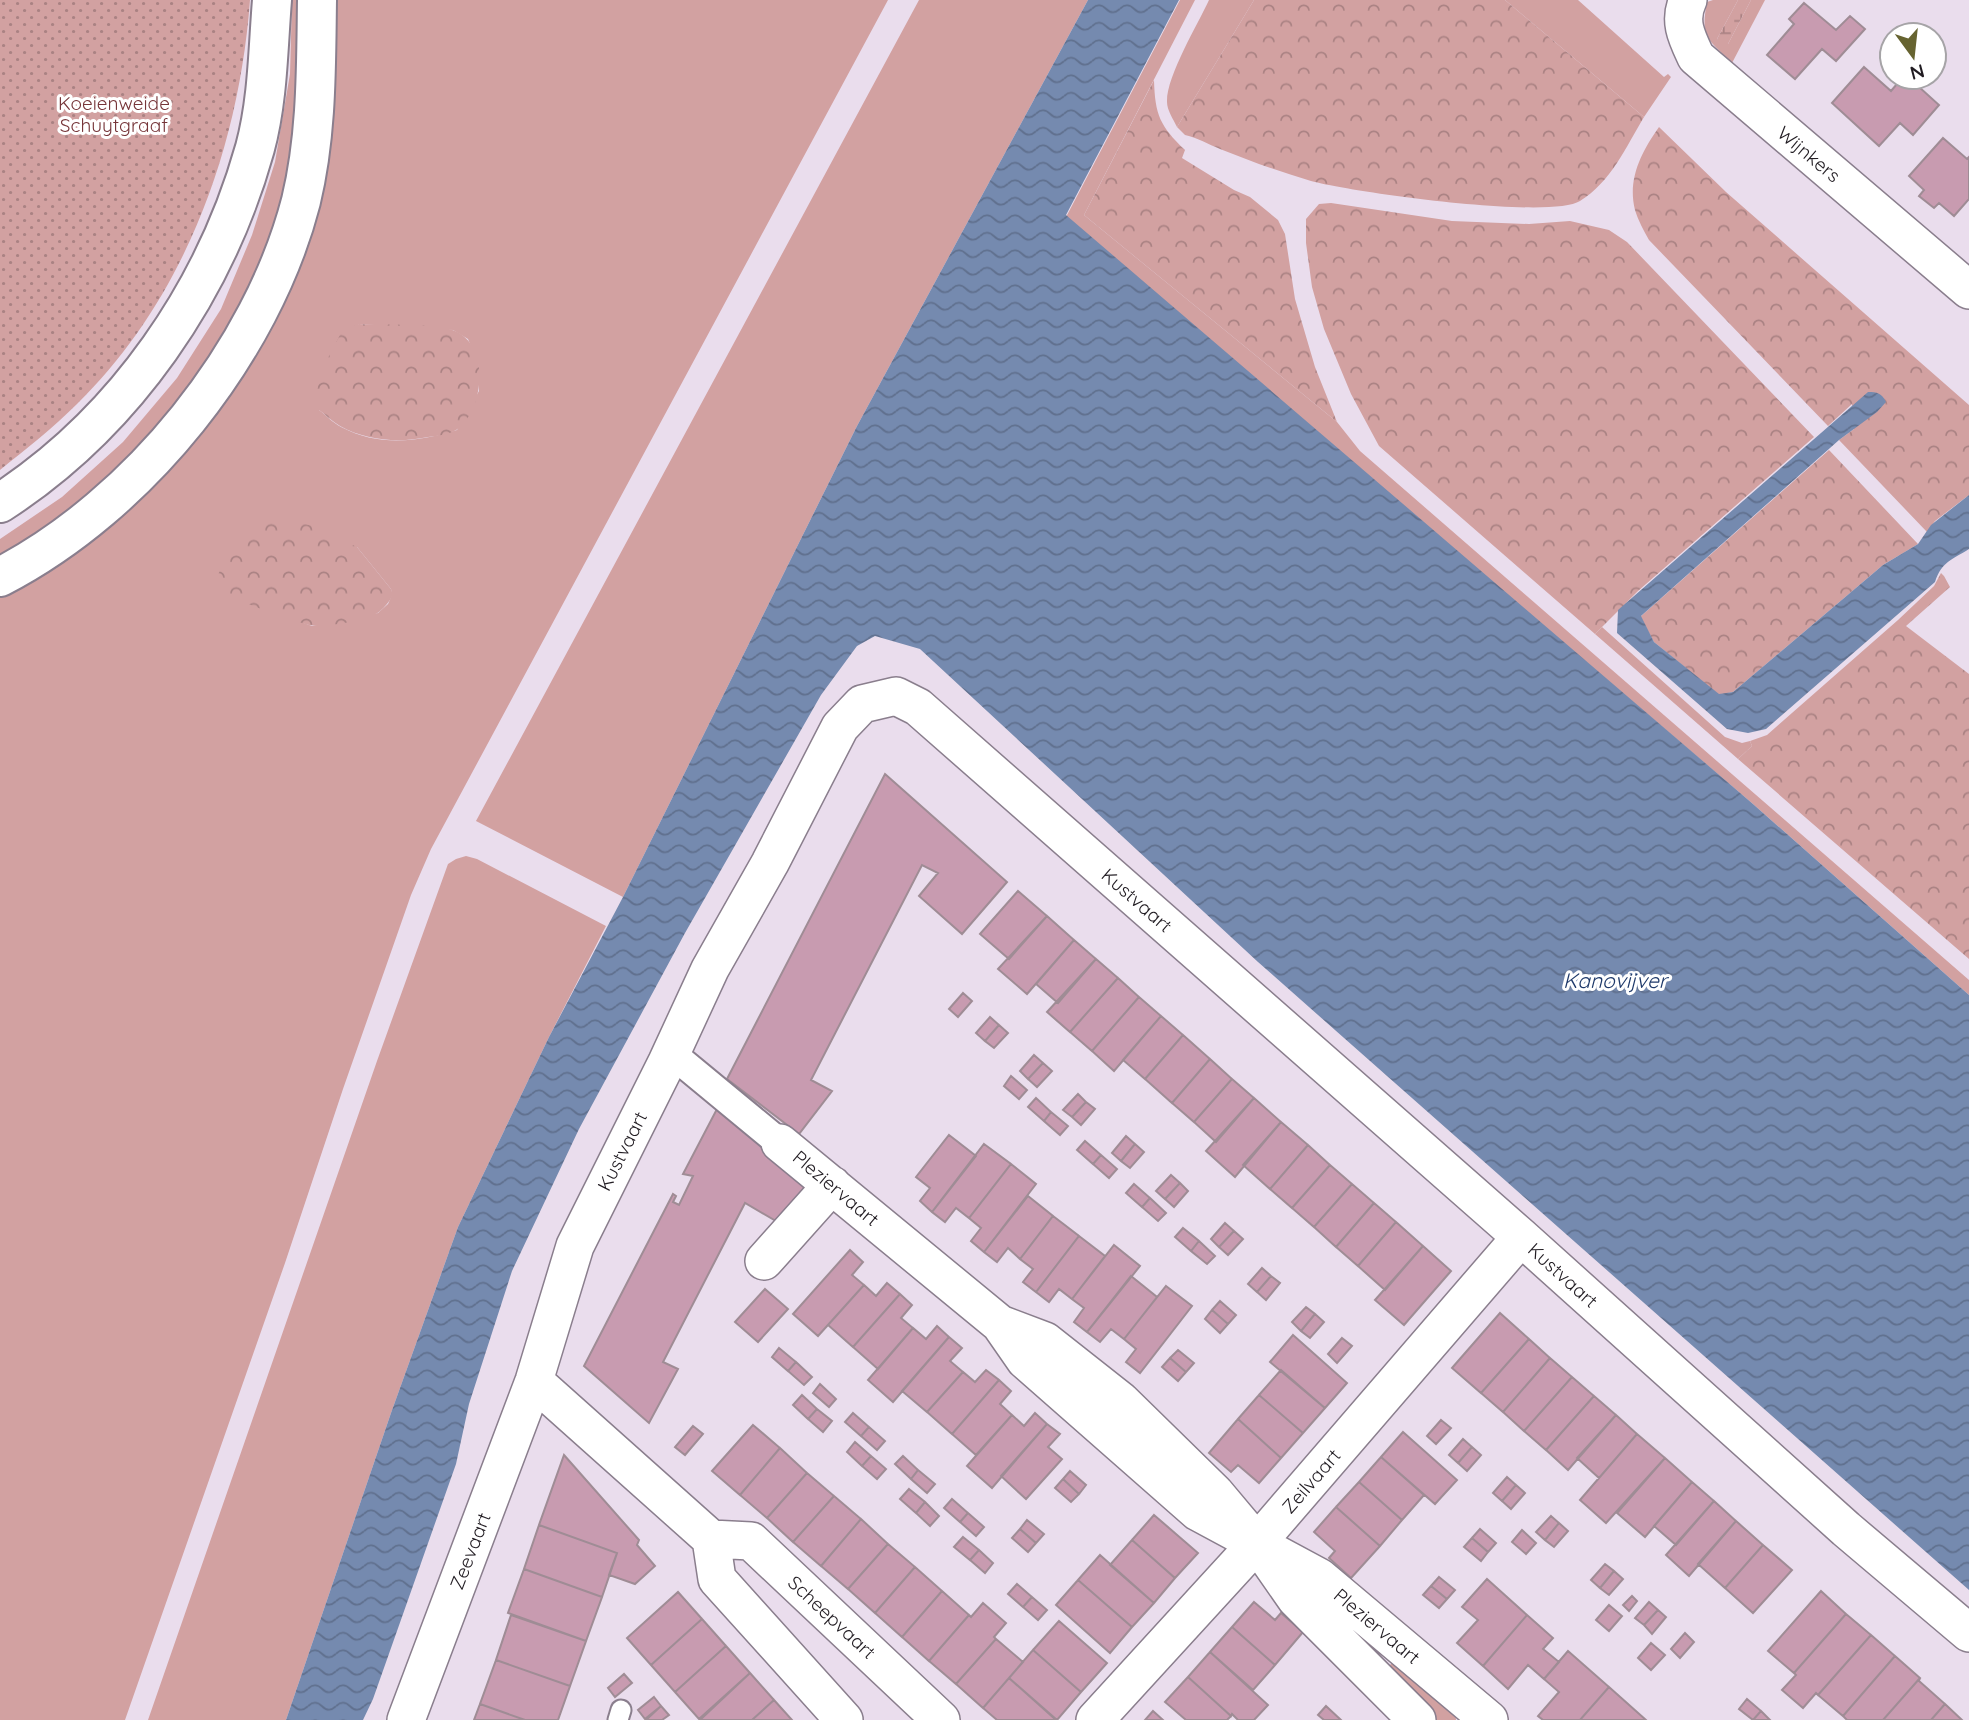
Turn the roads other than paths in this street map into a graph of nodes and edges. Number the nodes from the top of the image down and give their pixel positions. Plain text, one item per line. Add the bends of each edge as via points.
1 (272, 0) edge
2 (317, 0) edge
3 (1688, 0) edge
4 (1969, 290) edge
5 (0, 503) edge
6 (0, 577) edge
7 (671, 1053) junction
8 (780, 1143) joint
9 (832, 1185) junction
10 (1521, 1237) junction
11 (764, 1261) dead end
12 (534, 1381) junction
13 (711, 1539) junction
14 (1257, 1543) junction
15 (1969, 1633) edge
16 (406, 1720) edge
17 (844, 1720) edge
18 (941, 1720) edge
19 (1096, 1720) edge
20 (1417, 1720) edge
21 (1489, 1720) edge

1 - 5 main road via 256,146 192,298 159,350 79,443
2 - 6 main road via 316,97 309,154 287,250 273,283 212,389 168,442 119,494 60,540
3 - 4 street, Wijnkers via 1683,30 1696,57
7 - 8 street, Pleziervaart
7 - 10 street, Kustvaart via 710,969 840,727 862,704 896,696 918,707
7 - 12 street, Kustvaart via 575,1246
8 - 9 street, Pleziervaart
9 - 11 street
9 - 14 street, Pleziervaart via 1000,1324 1025,1360 1198,1512
10 - 14 street, Zeilvaart
10 - 15 street, Kustvaart via 1846,1529
12 - 13 street
12 - 16 street, Zeevaart
13 - 17 street via 717,1579
13 - 18 street, Scheepvaart via 751,1541
14 - 19 street, Zeilvaart
14 - 20 street, Pleziervaart via 1296,1600
14 - 21 street, Pleziervaart via 1319,1577

